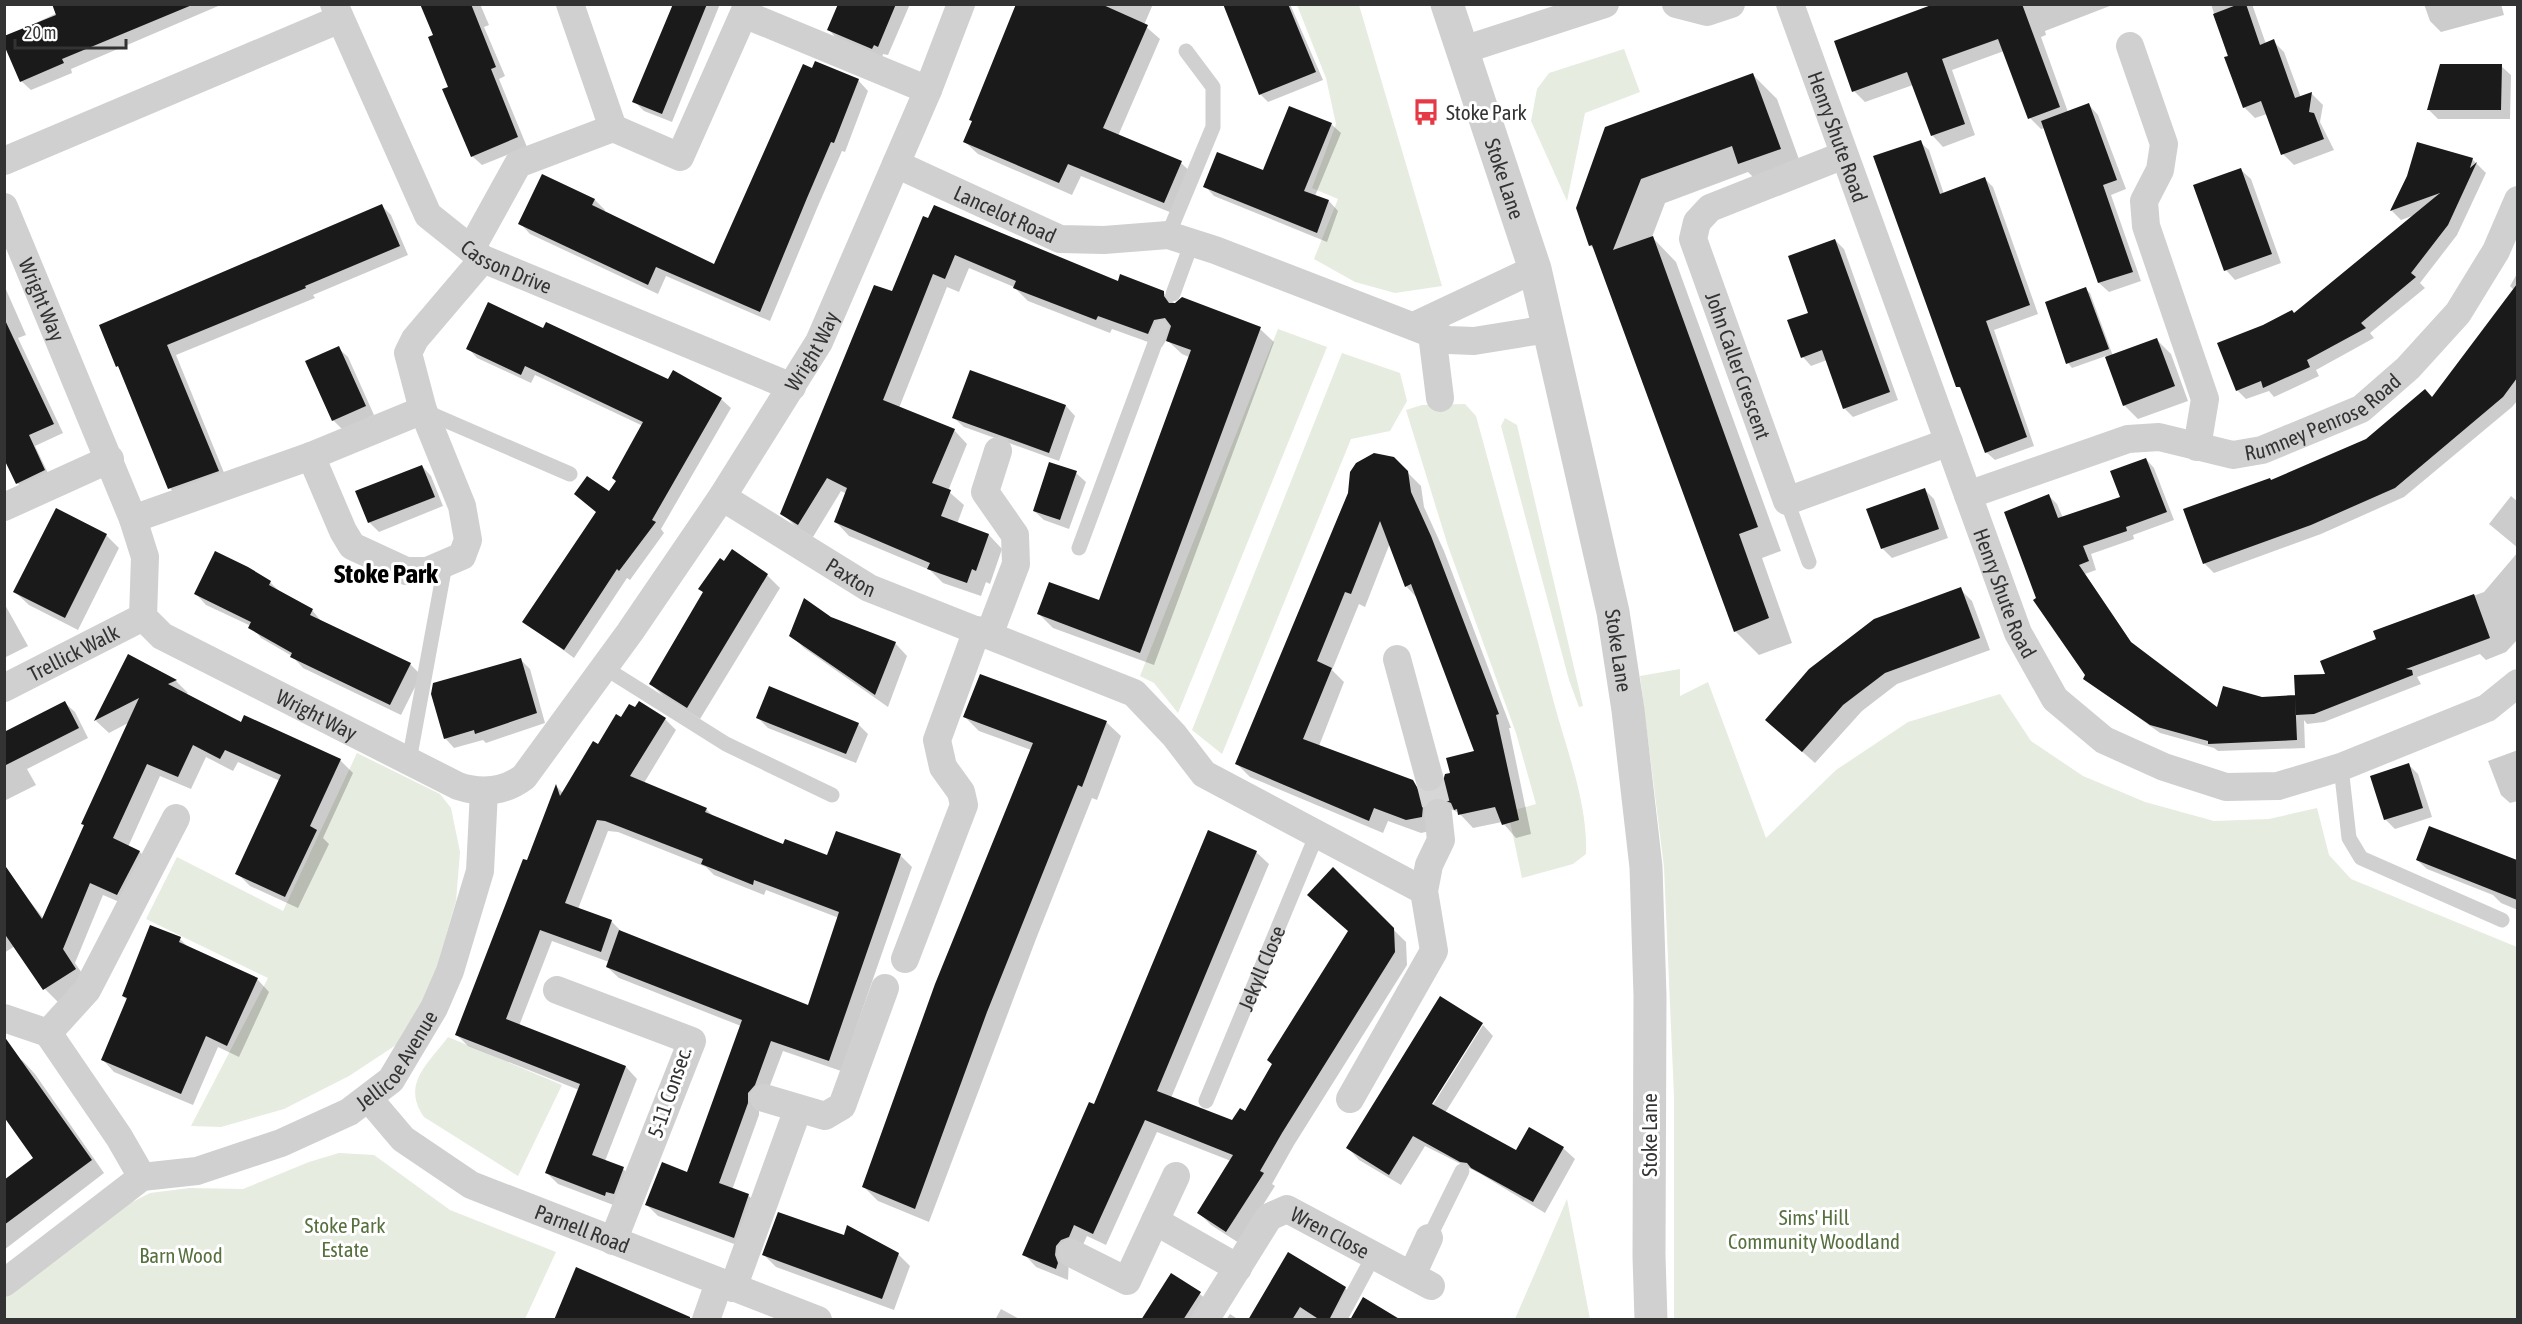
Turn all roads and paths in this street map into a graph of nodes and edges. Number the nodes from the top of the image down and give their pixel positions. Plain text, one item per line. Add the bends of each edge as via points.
1 (570, 4) edge
2 (961, 4) edge
3 (1447, 4) edge
4 (1605, 4) edge
5 (1676, 4) edge
6 (1731, 4) edge
7 (1790, 4) edge
8 (746, 9) edge
9 (337, 12) edge
10 (2130, 46) dead end
11 (1463, 50) junction
12 (1186, 51) dead end
13 (928, 90) junction
14 (613, 128) junction
15 (1844, 155) junction
16 (4, 161) edge
17 (896, 164) junction
18 (2517, 200) edge
19 (4, 207) edge
20 (1180, 239) junction
21 (477, 254) junction
22 (1535, 269) junction
23 (1173, 294) dead end
24 (1161, 327) dead end
25 (1548, 329) junction
26 (1423, 330) junction
27 (792, 387) junction
28 (1440, 398) dead end
29 (423, 410) junction
30 (1948, 442) junction
31 (2197, 447) junction
32 (998, 451) dead end
33 (311, 456) junction
34 (110, 459) junction
35 (570, 474) dead end
36 (1968, 495) junction
37 (722, 497) junction
38 (1787, 501) junction
39 (4, 507) edge
40 (133, 519) junction
41 (1079, 548) dead end
42 (1809, 562) dead end
43 (445, 565) junction
44 (143, 617) junction
45 (983, 632) junction
46 (1396, 659) dead end
47 (605, 668) junction
48 (2517, 683) edge
49 (4, 688) edge
50 (409, 761) junction
51 (2341, 767) junction
52 (1430, 777) tunnel mouth
53 (484, 791) junction
54 (832, 795) dead end
55 (1438, 813) tunnel mouth
56 (176, 818) dead end
57 (1317, 834) junction
58 (1424, 891) junction
59 (2502, 920) dead end
60 (905, 959) dead end
61 (885, 988) dead end
62 (557, 990) dead end
63 (4, 1018) edge
64 (48, 1033) junction
65 (764, 1098) dead end
66 (369, 1099) junction
67 (1350, 1099) dead end
68 (1206, 1101) dead end
69 (798, 1109) junction
70 (1462, 1171) dead end
71 (1176, 1176) dead end
72 (142, 1177) junction
73 (1155, 1221) junction
74 (1430, 1238) joint
75 (613, 1241) junction
76 (1071, 1253) dead end
77 (1374, 1255) junction
78 (1238, 1268) junction
79 (4, 1283) edge
80 (726, 1285) junction
81 (706, 1320) edge
82 (818, 1320) edge
83 (1205, 1320) edge
84 (1339, 1320) edge
85 (1651, 1320) edge

1 - 14 street
2 - 13 street, Wright Way
3 - 11 street, Stoke Lane
4 - 11 street
5 - 6 street via 1707,12
7 - 15 street, Henry Shute Road
8 - 13 street
8 - 14 street via 680,157
9 - 16 street, Casson Drive
9 - 21 street, Casson Drive via 428,215
10 - 31 street via 2164,144 2160,170 2144,201 2146,226 2205,399
11 - 22 street, Stoke Lane
12 - 20 lane via 1213,87 1212,127
13 - 17 street, Wright Way
14 - 21 street via 518,164
15 - 30 street, Henry Shute Road
15 - 38 street, John Caller Crescent via 1710,208 1697,222 1693,239
17 - 20 street, Lancelot Road via 1060,239
17 - 27 street, Wright Way via 819,342
18 - 31 street, Rumney Penrose Road via 2496,251 2458,313 2408,368 2361,409 2262,450 2233,455
19 - 34 street, Wright Way
20 - 23 lane
20 - 26 street, Lancelot Road
21 - 27 street, Casson Drive
21 - 29 street via 414,339 408,353
22 - 25 street, Stoke Lane
22 - 26 street
24 - 41 lane
25 - 26 street, Lancelot Road via 1474,341 1448,340
25 - 85 street, Stoke Lane via 1613,612 1646,867
26 - 28 street
27 - 37 street, Wright Way
29 - 33 street
29 - 35 lane
29 - 43 street via 462,506 468,540 462,556
30 - 36 street, Henry Shute Road
30 - 38 street
31 - 36 street, Rumney Penrose Road via 2159,437 2128,438
32 - 45 street via 985,492 1015,535 1016,564
33 - 40 street
33 - 43 street via 352,546 406,571 427,571
34 - 39 street
34 - 40 street, Wright Way
36 - 51 street, Henry Shute Road via 2022,640 2055,699 2104,740 2164,767 2226,787 2278,786
37 - 45 street, Paxton via 869,588
37 - 47 street, Wright Way
38 - 42 lane
40 - 44 street, Wright Way via 144,557
43 - 50 lane
44 - 49 street, Trellick Walk
44 - 50 street, Wright Way via 162,636
45 - 57 street, Paxton via 1134,693 1204,774
45 - 60 street via 938,740 942,767 961,792 964,805
46 - 52 street
47 - 53 street, Wright Way via 524,777 504,789
47 - 54 lane via 726,744
48 - 51 street, Henry Shute Road via 2487,708
50 - 53 street, Wright Way via 458,786
51 - 59 lane via 2349,838 2361,858
53 - 66 street, Jellicoe Avenue via 480,871 450,971 408,1054 390,1080
55 - 58 street via 1441,840
56 - 64 street via 87,990
57 - 58 street
57 - 68 lane, Jekyll Close
58 - 67 street via 1434,951
61 - 69 street via 842,1106 825,1116
62 - 75 street, 5-11 Consec. via 692,1041
63 - 64 street
64 - 72 street
65 - 69 street
66 - 72 street, Jellicoe Avenue via 319,1127 243,1156 197,1171
66 - 75 street, Parnell Road via 403,1139 471,1185
69 - 80 street
70 - 74 lane
71 - 73 street
72 - 79 street
73 - 76 street via 1127,1281
73 - 78 street
74 - 77 street, Wren Close via 1422,1280
75 - 80 street, Parnell Road
77 - 78 street, Wren Close via 1287,1209 1269,1217
77 - 84 lane
78 - 83 street, Wren Close
80 - 81 street
80 - 82 street, Parnell Road

